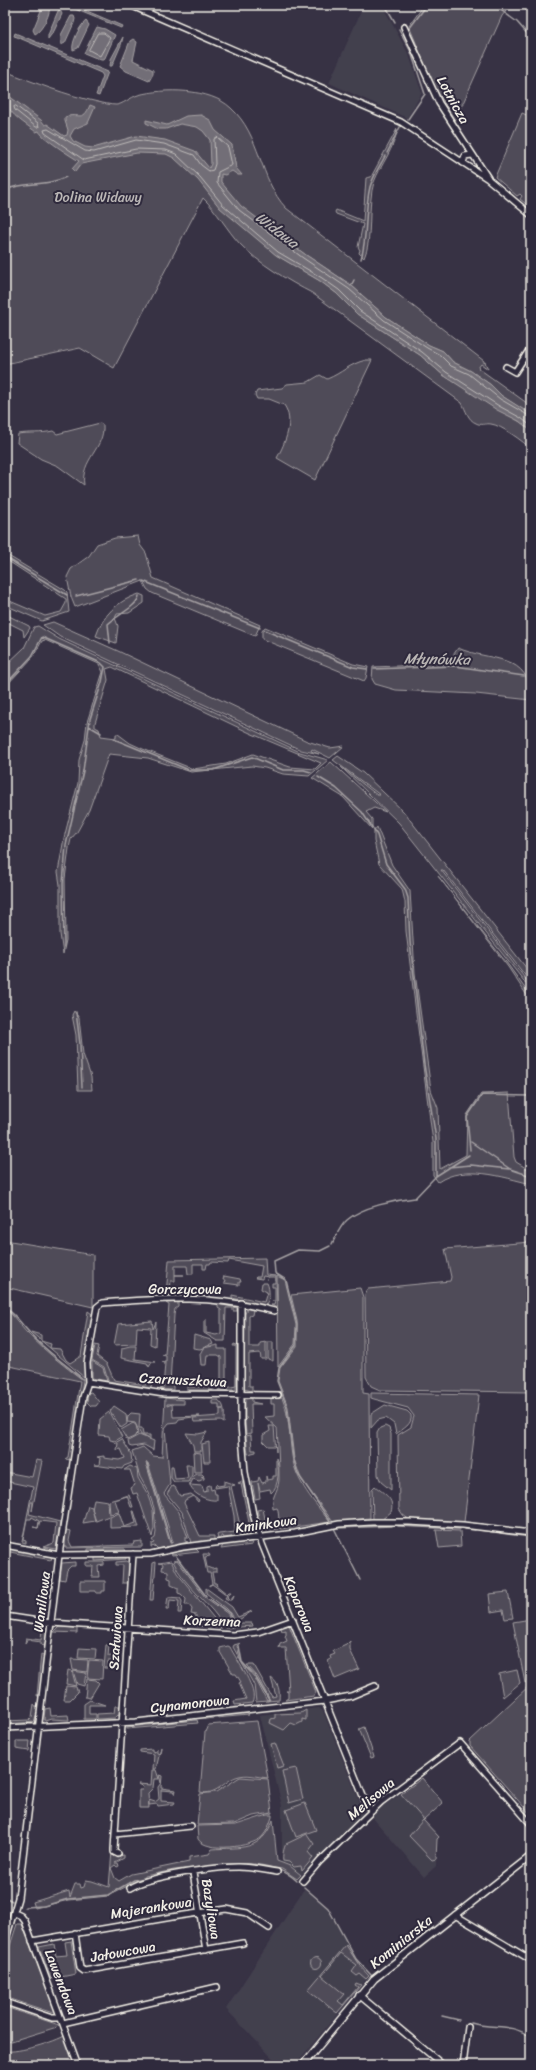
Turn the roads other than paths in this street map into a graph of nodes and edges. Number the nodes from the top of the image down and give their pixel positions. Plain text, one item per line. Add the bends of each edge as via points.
1 (130, 5) edge
2 (404, 28) dead end
3 (472, 155) junction
4 (463, 163) junction
5 (488, 179) junction
6 (531, 215) edge
7 (531, 347) edge
8 (506, 367) dead end
9 (241, 1303) junction
10 (96, 1307) joint
11 (274, 1311) dead end
12 (88, 1382) junction
13 (240, 1395) junction
14 (278, 1395) dead end
15 (531, 1533) edge
16 (260, 1537) junction
17 (5, 1545) edge
18 (133, 1554) junction
19 (59, 1555) junction
20 (5, 1616) edge
21 (292, 1620) junction
22 (51, 1623) junction
23 (129, 1628) junction
24 (375, 1686) dead end
25 (325, 1701) junction
26 (123, 1723) junction
27 (39, 1726) junction
28 (5, 1728) edge
29 (372, 1811) junction
30 (531, 1824) edge
31 (191, 1826) dead end
32 (115, 1834) junction
33 (118, 1854) dead end
34 (531, 1856) edge
35 (277, 1872) dead end
36 (193, 1873) junction
37 (303, 1880) dead end
38 (130, 1888) dead end
39 (200, 1912) junction
40 (15, 1913) junction
41 (455, 1915) junction
42 (269, 1928) dead end
43 (74, 1933) junction
44 (32, 1941) junction
45 (5, 1942) edge
46 (243, 1943) dead end
47 (206, 1950) junction
48 (531, 1960) edge
49 (217, 1987) dead end
50 (359, 1995) junction
51 (5, 2002) edge
52 (62, 2020) junction
53 (468, 2026) dead end
54 (78, 2065) edge
55 (303, 2065) edge
56 (443, 2065) edge
57 (463, 2065) edge

1 - 4 street, Lotnicza via 401,122
2 - 3 street, Lotnicza via 438,103
3 - 4 street via 465,156
3 - 5 street, Lotnicza
4 - 5 street, Lotnicza
5 - 6 street, Lotnicza
7 - 8 street via 516,372
9 - 10 street, Gorczycowa via 208,1298 180,1298 102,1303
9 - 11 street, Gorczycowa
9 - 13 street, Kaparowa
10 - 12 street, Waniliowa via 87,1364
12 - 13 street, Czarnuszkowa via 157,1393
12 - 19 street, Waniliowa via 83,1397
13 - 14 street, Czarnuszkowa
13 - 16 street, Kaparowa via 245,1472
15 - 16 street, Kminkowa via 478,1526 388,1522 339,1524
16 - 18 street, Kminkowa via 183,1547 158,1553
16 - 21 street, Kaparowa
17 - 19 street, Kminkowa
18 - 19 street, Kminkowa
18 - 23 street, Szałwiowa
19 - 22 street, Waniliowa
20 - 22 street, Korzenna
21 - 23 street, Korzenna via 258,1632 238,1635
21 - 25 street, Kaparowa
22 - 23 street, Korzenna
22 - 27 street, Waniliowa
23 - 26 street, Szałwiowa
24 - 25 street, Cynamonowa via 351,1696
25 - 26 street, Cynamonowa
25 - 29 street, Kaparowa via 367,1806
26 - 27 street, Cynamonowa
26 - 32 street, Szałwiowa
27 - 28 street, Cynamonowa
27 - 40 street, Waniliowa
29 - 30 street, Melisowa via 460,1743
29 - 37 street, Melisowa
31 - 32 street
32 - 33 street, Szałwiowa via 114,1852
34 - 41 street, Kominiarska
35 - 36 street via 238,1867
36 - 38 street via 165,1877
36 - 39 street, Bazyliowa
39 - 42 street, Majerankowa via 239,1910
39 - 43 street, Majerankowa
39 - 47 street, Bazyliowa
40 - 44 street, Lawendowa via 23,1918
40 - 45 street, Waniliowa
41 - 48 street
41 - 50 street, Kominiarska
43 - 44 street, Majerankowa
43 - 47 street, Jałowcowa via 80,1968 84,1971
44 - 52 street, Lawendowa
46 - 47 street, Jałowcowa
49 - 52 street
50 - 55 street, Kominiarska
50 - 56 street
51 - 52 street
52 - 54 street, Lawendowa
53 - 57 street

